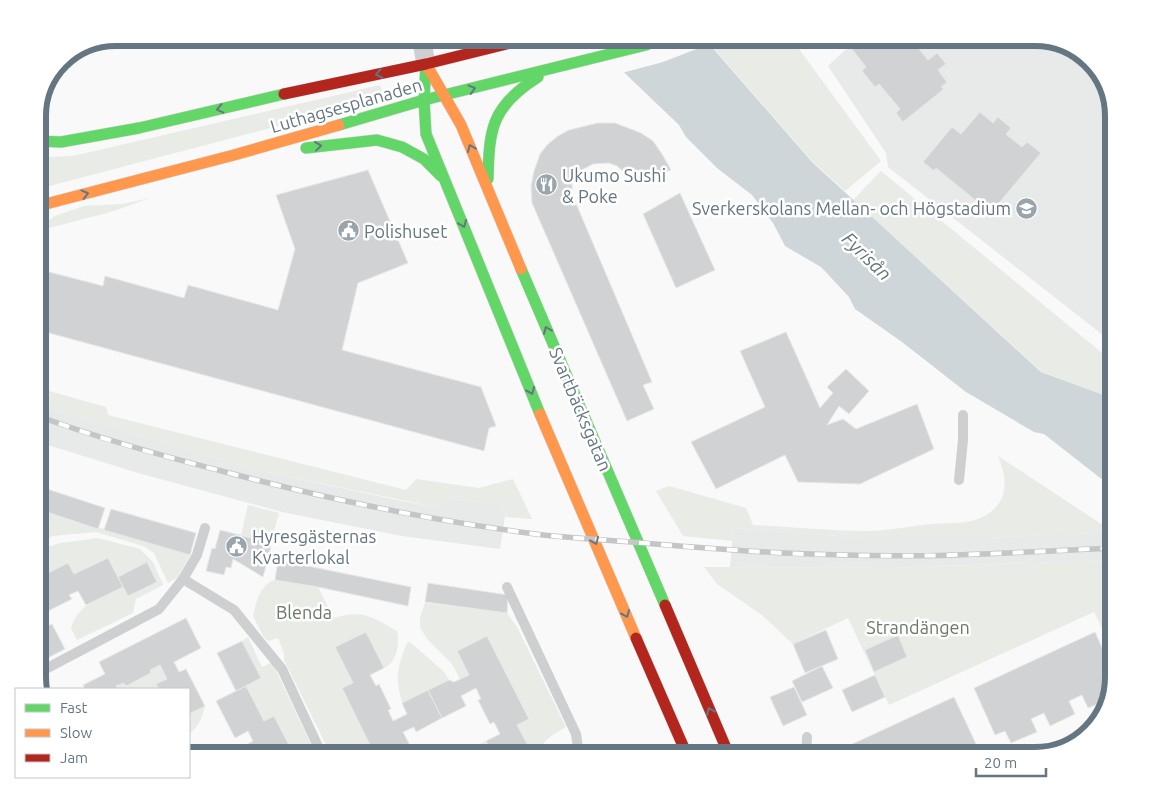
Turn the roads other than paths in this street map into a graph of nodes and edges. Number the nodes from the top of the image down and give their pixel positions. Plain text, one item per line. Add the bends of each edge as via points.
1 (423, 46) edge
2 (501, 46) edge
3 (639, 46) edge
4 (426, 64) junction
5 (550, 70) junction
6 (445, 95) junction
7 (424, 100) junction
8 (139, 128) junction
9 (62, 130) dead end
10 (46, 141) edge
11 (234, 156) junction
12 (444, 179) junction
13 (488, 190) junction
14 (46, 204) edge
15 (963, 415) dead end
16 (959, 480) dead end
17 (205, 528) dead end
18 (183, 578) junction
19 (507, 587) dead end
20 (46, 669) edge
21 (807, 737) dead end
22 (318, 747) edge
23 (578, 747) edge
24 (683, 747) edge
25 (726, 747) edge
26 (806, 747) edge

1 - 4 street, Svartbäcksgatan
2 - 4 main road, Luthagsesplanaden
3 - 5 main road, Luthagsesplanaden
4 - 6 main road, Svartbäcksgatan
4 - 7 main road, Svartbäcksgatan
4 -> 8 main road, Luthagsesplanaden
6 -> 5 main road, Luthagsesplanaden
5 - 13 main road via 525,84 500,111 489,142
6 - 7 main road, Luthagsesplanaden
13 -> 6 main road, Svartbäcksgatan
7 - 11 main road, Luthagsesplanaden
7 - 12 main road, Svartbäcksgatan via 426,134
8 - 9 main road
8 - 10 main road, Luthagsesplanaden via 61,142
11 -> 12 main road via 377,140 402,147 424,159
14 -> 11 main road, Luthagsesplanaden
12 -> 24 main road, Svartbäcksgatan via 559,459
25 -> 13 main road, Svartbäcksgatan
15 - 16 lane
17 - 18 lane via 197,555
18 - 20 lane via 159,609
18 - 22 lane via 234,610 282,669
19 - 23 lane via 576,734
21 - 26 lane

